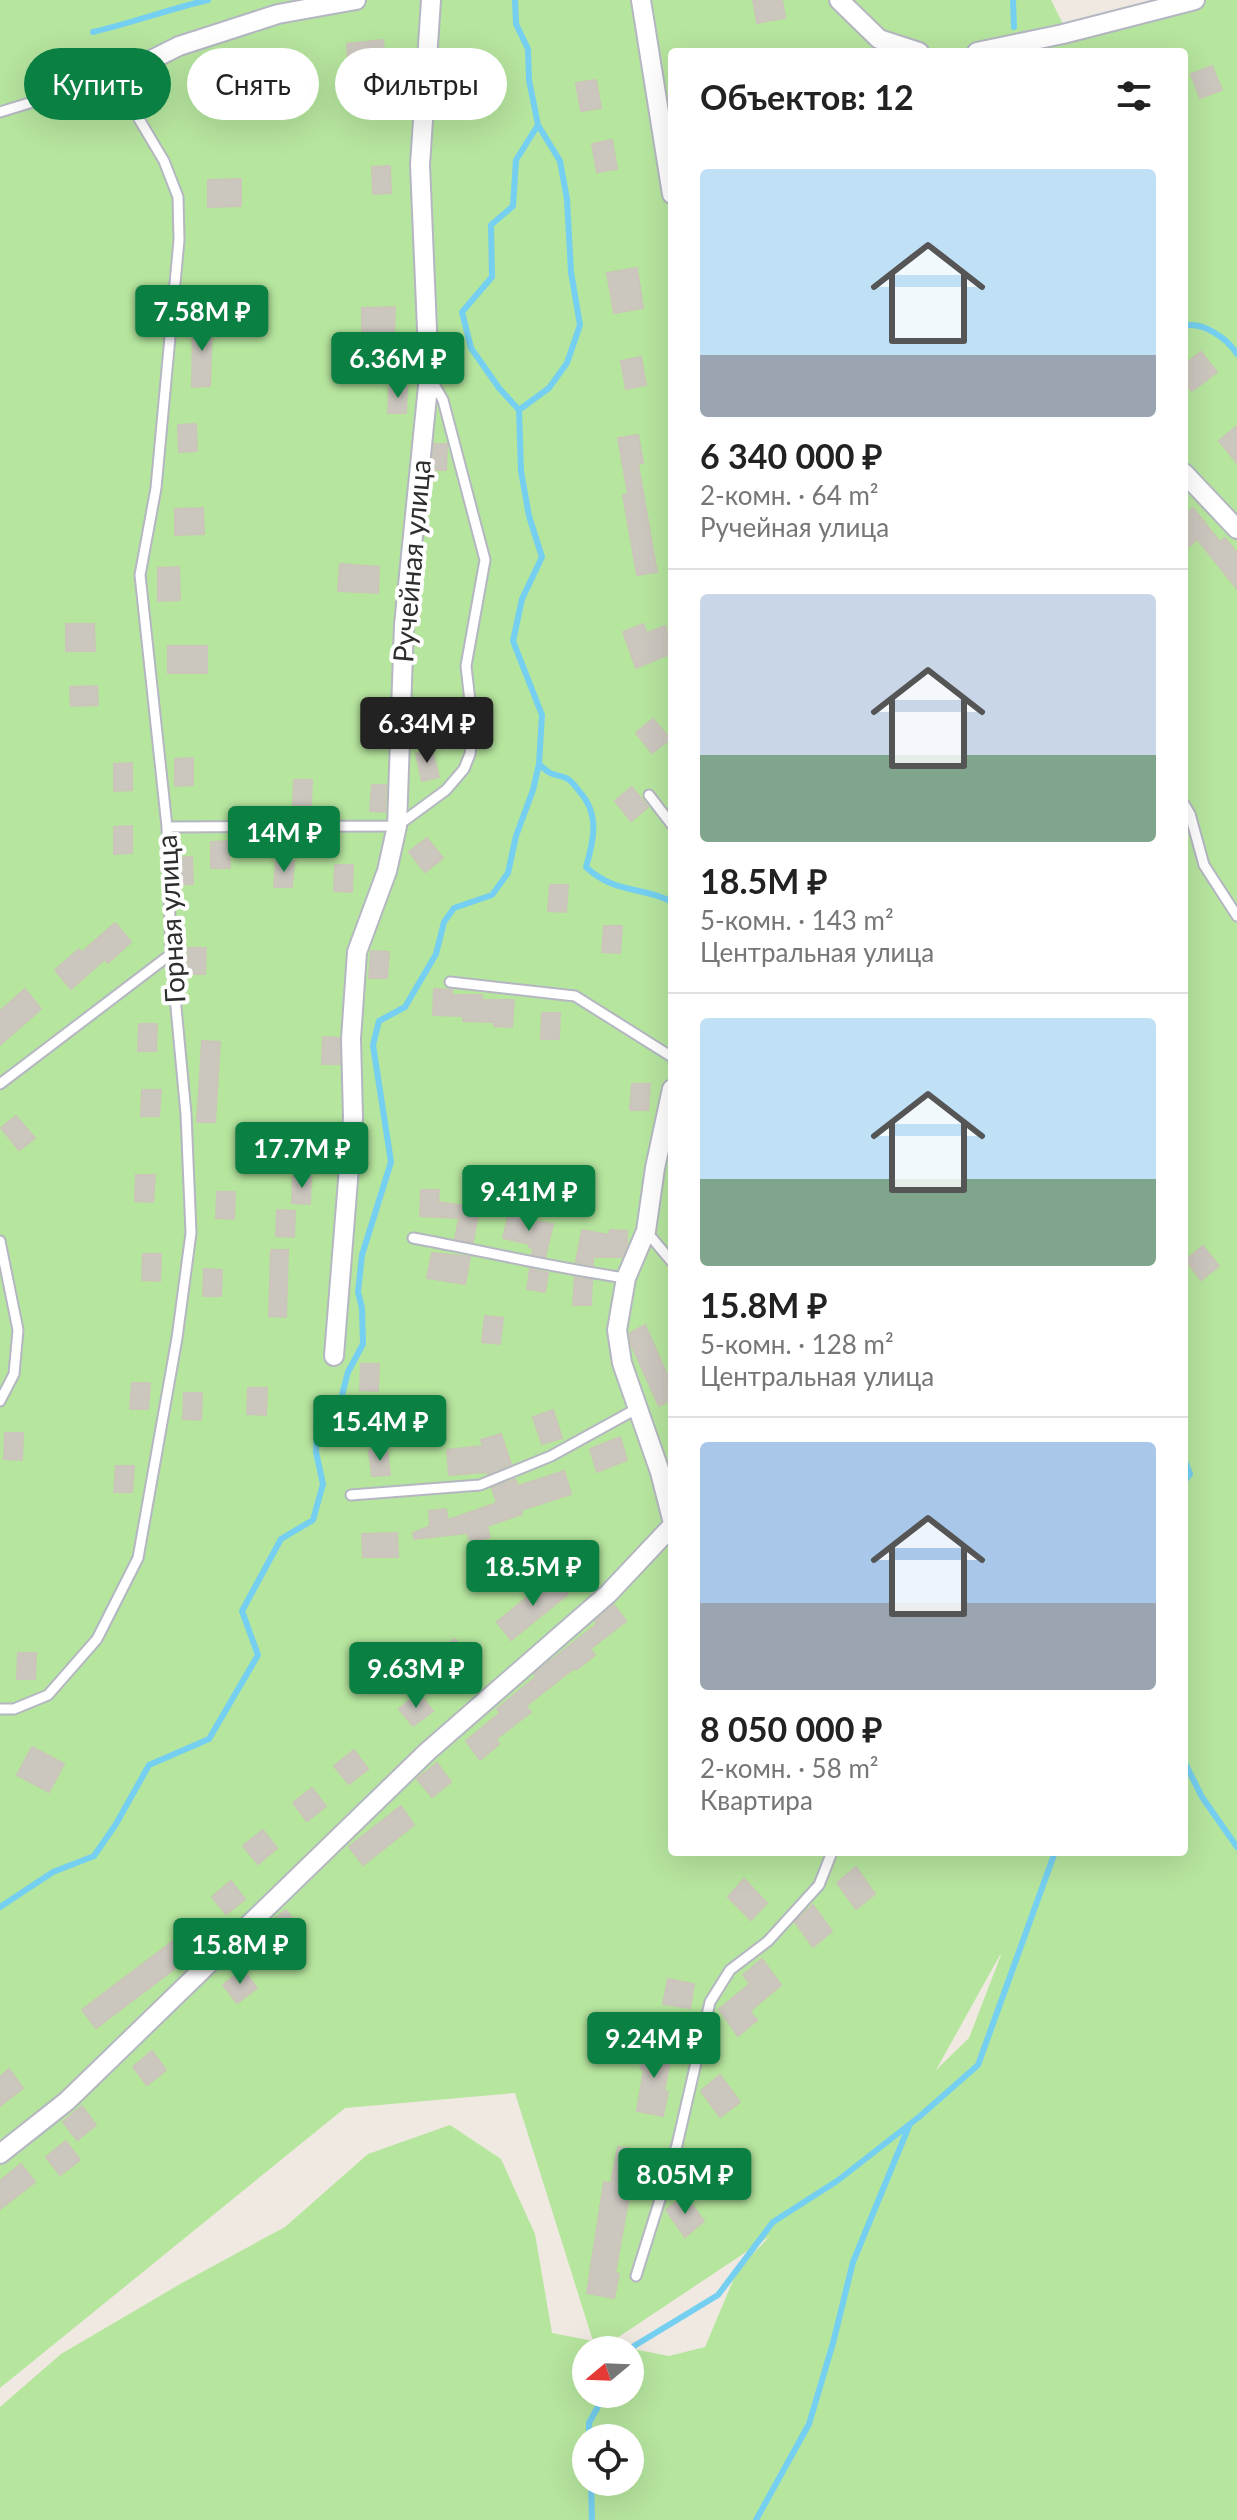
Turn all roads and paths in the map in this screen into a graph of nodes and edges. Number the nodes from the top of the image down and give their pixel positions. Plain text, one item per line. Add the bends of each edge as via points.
1 (356, 0) edge
2 (431, 0) edge
3 (641, 0) edge
4 (839, 0) edge
5 (1195, 0) edge
6 (1148, 6) edge
7 (876, 46) edge
8 (996, 48) edge
9 (171, 50) edge
10 (24, 105) edge
11 (0, 112) edge
12 (140, 120) edge
13 (668, 169) edge
14 (429, 376) junction
15 (1188, 477) edge
16 (1237, 529) edge
17 (649, 795) dead end
18 (1188, 811) edge
19 (668, 820) edge
20 (397, 826) junction
21 (167, 827) junction
22 (1237, 916) edge
23 (171, 954) junction
24 (450, 982) dead end
25 (668, 1054) edge
26 (0, 1084) edge
27 (668, 1108) edge
28 (646, 1231) junction
29 (413, 1238) dead end
30 (0, 1241) edge
31 (668, 1257) edge
32 (626, 1278) junction
33 (334, 1356) dead end
34 (0, 1401) edge
35 (638, 1408) junction
36 (351, 1495) dead end
37 (668, 1503) edge
38 (668, 1530) edge
39 (0, 1709) edge
40 (830, 1856) edge
41 (0, 2154) edge
42 (636, 2276) dead end

1 - 9 street via 278,14
2 - 14 street, Ручейная улица via 420,165
3 - 13 street
4 - 7 street
5 - 6 street
6 - 8 street via 1063,34
10 - 11 lane
12 - 21 lane, Горная улица via 178,197 179,240 157,472 140,575
14 - 20 street, Ручейная улица via 404,625
14 - 20 lane via 443,400 485,560 466,666 473,728 470,754 446,790
15 - 16 street
17 - 19 lane
18 - 22 lane via 1204,865
20 - 21 lane
20 - 33 street, Ручейная улица via 387,871 357,952 353,1117
21 - 23 lane, Горная улица
23 - 26 lane
23 - 39 lane, Горная улица via 191,1233 138,1558 97,1639 48,1695
24 - 25 lane via 575,996
27 - 28 street
28 - 31 lane
28 - 32 street
29 - 32 lane
30 - 34 lane via 18,1330 14,1374
32 - 35 street via 617,1330
35 - 36 lane via 551,1456 480,1485
35 - 37 street
38 - 41 street via 608,1594 427,1752 67,2101
40 - 42 lane via 819,1885 768,1941 730,1970 710,2002 677,2145

